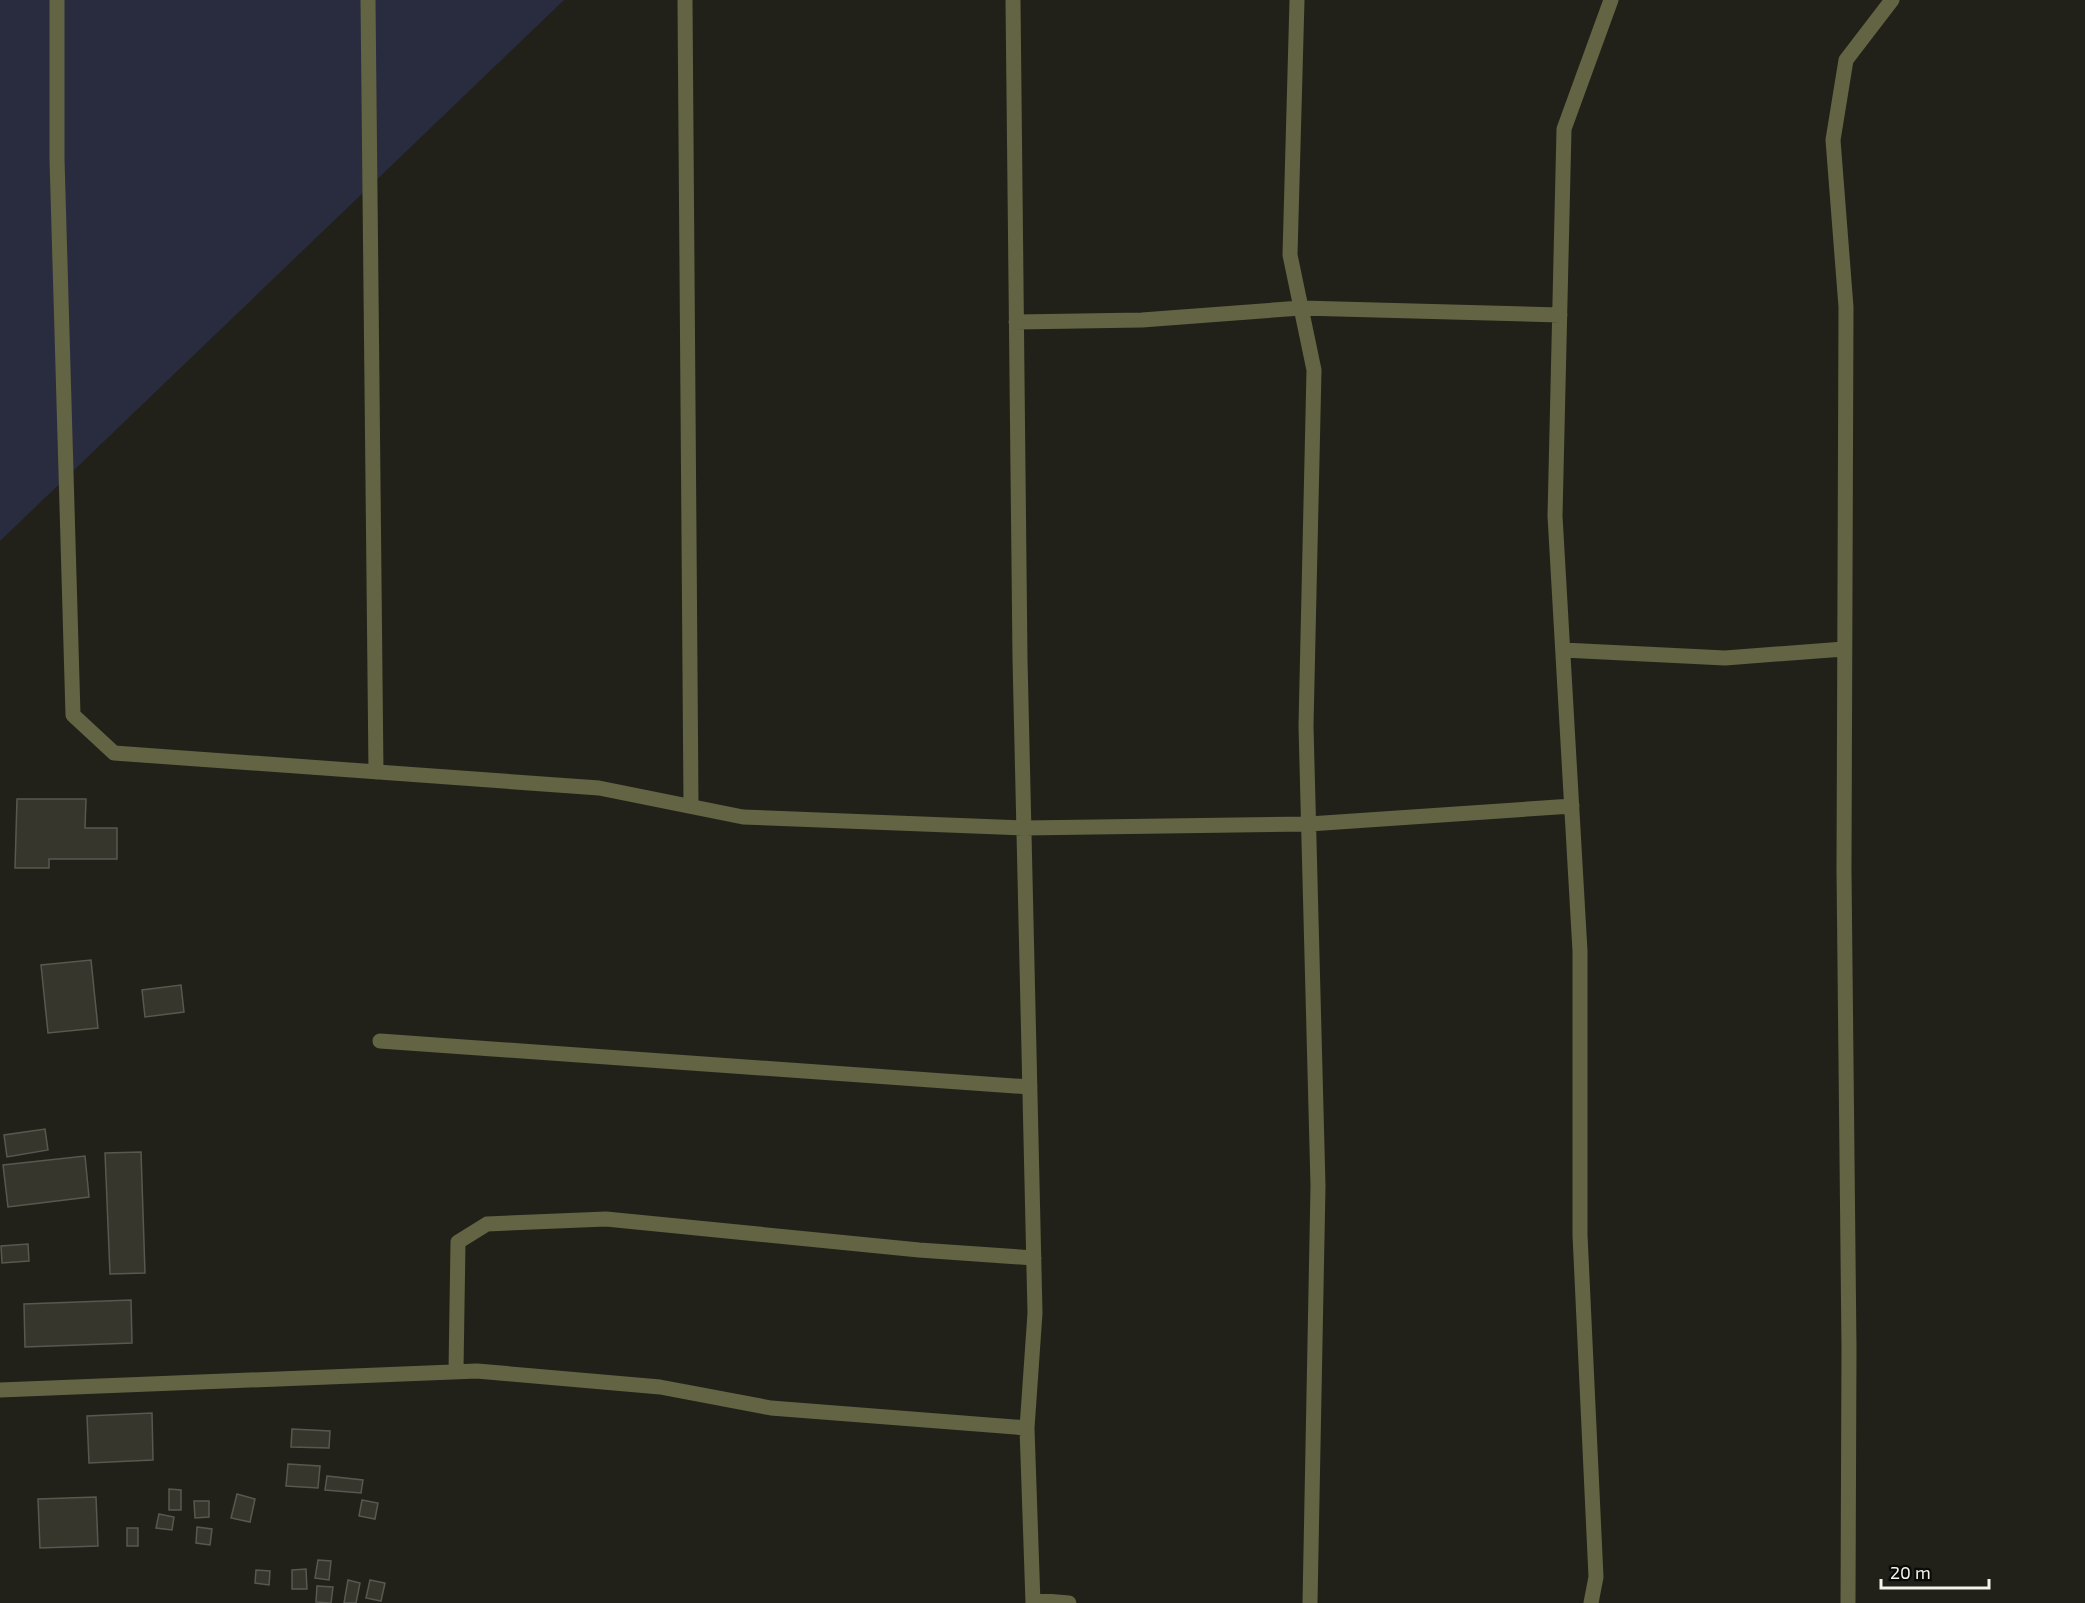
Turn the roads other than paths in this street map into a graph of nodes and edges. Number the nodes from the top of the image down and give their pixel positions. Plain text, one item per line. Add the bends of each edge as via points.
1 (57, 0) edge
2 (368, 0) edge
3 (685, 0) edge
4 (1014, 0) edge
5 (1298, 0) edge
6 (1611, 0) edge
7 (1892, 0) edge
8 (1302, 308) junction
9 (1560, 315) junction
10 (1016, 322) junction
11 (1844, 649) junction
12 (1563, 650) junction
13 (376, 772) junction
14 (691, 806) junction
15 (1572, 806) junction
16 (1309, 824) junction
17 (1024, 828) junction
18 (380, 1041) dead end
19 (1030, 1087) junction
20 (1034, 1258) junction
21 (456, 1371) junction
22 (0, 1390) edge
23 (1026, 1428) junction
24 (1033, 1601) edge
25 (1069, 1603) edge
26 (1310, 1603) edge
27 (1591, 1603) edge
28 (1848, 1603) edge

1 - 13 street via 57,159 73,715 114,753
2 - 13 street
3 - 14 street
4 - 10 street
5 - 8 street via 1290,255
6 - 9 street via 1564,129
7 - 11 street via 1846,60 1833,140 1846,307
8 - 9 street
8 - 10 street via 1142,320
8 - 16 street via 1314,370 1306,726
9 - 12 street via 1555,516
10 - 17 street
11 - 12 street via 1725,658
11 - 28 street
12 - 15 street
13 - 14 street via 599,788
14 - 17 street via 743,817
15 - 16 street
15 - 27 street via 1580,951 1580,1235 1596,1577
16 - 17 street
16 - 26 street via 1318,1186
17 - 19 street
18 - 19 street
19 - 20 street
20 - 21 street via 606,1219 487,1224 458,1242
20 - 23 street via 1035,1313
21 - 22 street
21 - 23 street via 660,1387 771,1408
23 - 24 street
24 - 25 street

